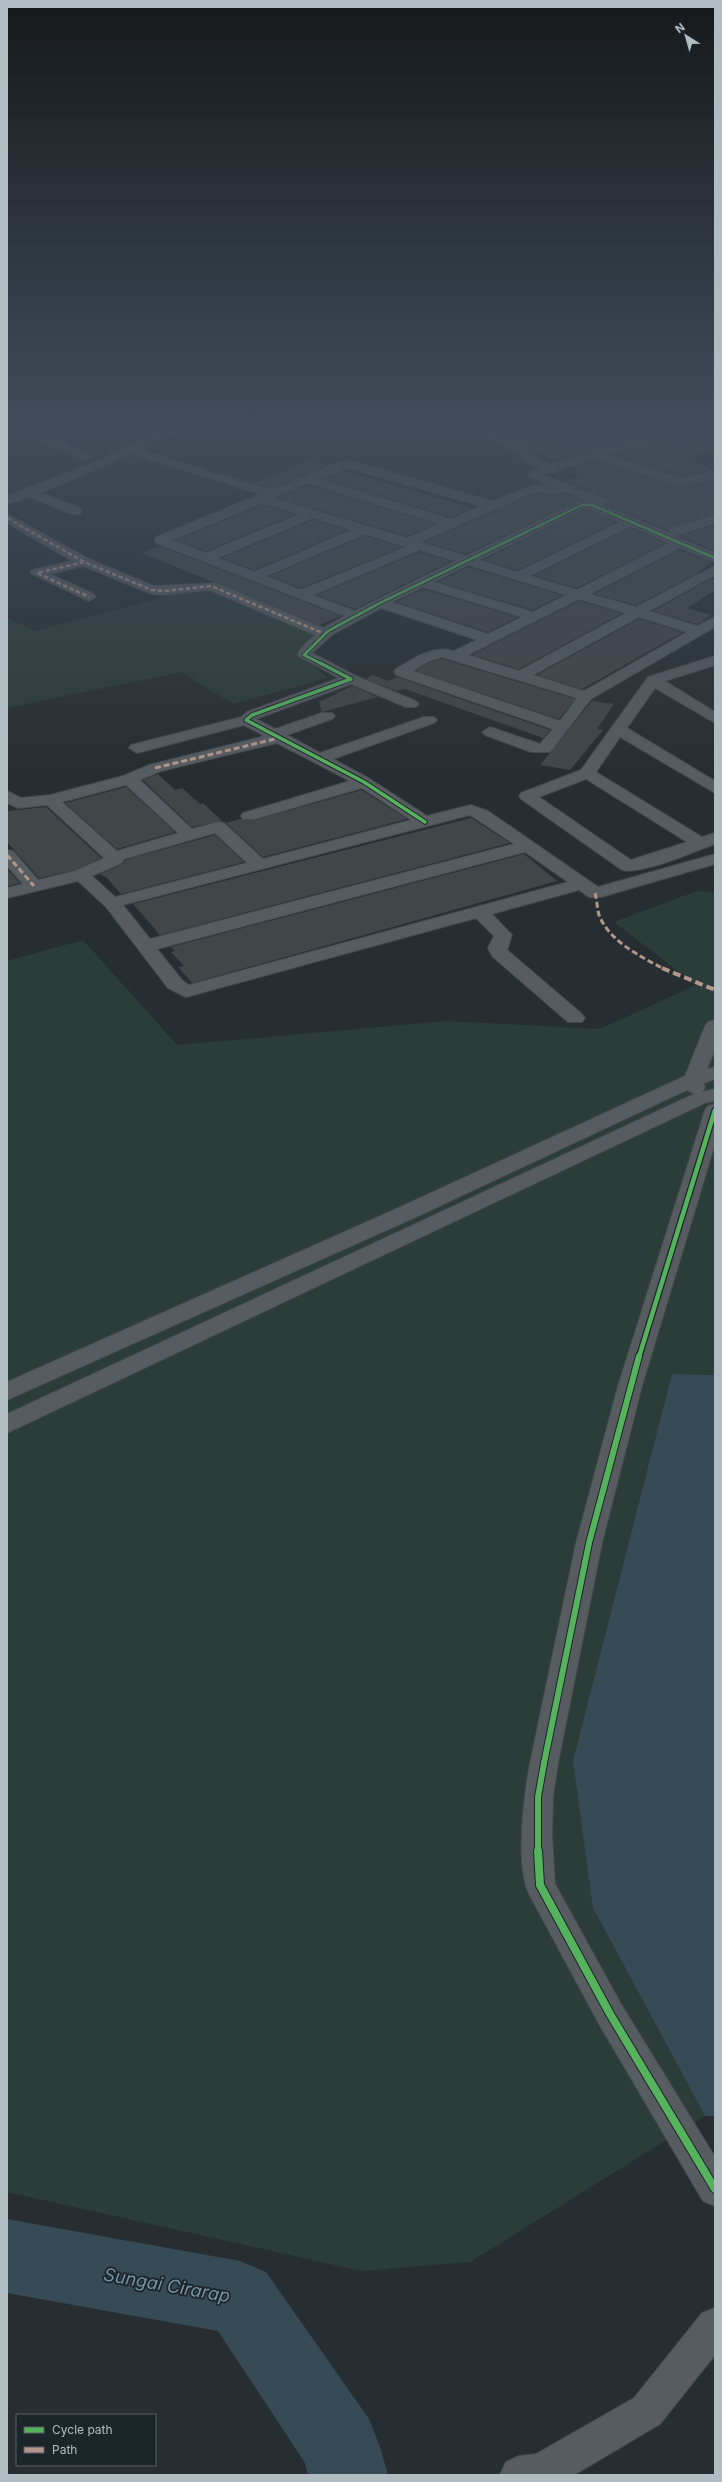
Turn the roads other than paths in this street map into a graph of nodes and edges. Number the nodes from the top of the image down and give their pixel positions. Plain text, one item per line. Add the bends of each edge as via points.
1 (45, 540) edge
2 (161, 540) edge
3 (250, 540) edge
4 (340, 540) edge
5 (396, 540) edge
6 (422, 540) edge
7 (511, 540) edge
8 (593, 540) edge
9 (671, 540) edge
10 (681, 540) edge
11 (686, 540) edge
12 (413, 545) junction
13 (715, 548) edge
14 (206, 558) junction
15 (715, 558) edge
16 (470, 561) junction
17 (84, 562) junction
18 (715, 570) edge
19 (255, 576) junction
20 (519, 576) junction
21 (422, 583) junction
22 (577, 594) junction
23 (301, 595) junction
24 (89, 597) dead end
25 (380, 603) junction
26 (637, 612) junction
27 (356, 616) junction
28 (532, 616) junction
29 (715, 621) edge
30 (696, 630) junction
31 (325, 634) junction
32 (488, 639) junction
33 (456, 656) junction
34 (715, 660) edge
35 (521, 676) junction
36 (351, 679) junction
37 (653, 680) junction
38 (586, 696) junction
39 (411, 704) dead end
40 (326, 716) dead end
41 (715, 718) edge
42 (246, 720) junction
43 (429, 720) dead end
44 (564, 727) junction
45 (618, 729) junction
46 (490, 732) dead end
47 (278, 736) junction
48 (321, 758) junction
49 (155, 768) junction
50 (715, 772) edge
51 (587, 773) junction
52 (698, 778) junction
53 (129, 780) junction
54 (364, 782) junction
55 (715, 788) edge
56 (51, 800) junction
57 (11, 802) edge
58 (249, 816) dead end
59 (426, 822) junction
60 (189, 835) junction
61 (708, 841) edge
62 (528, 846) junction
63 (7, 855) edge
64 (114, 857) junction
65 (715, 858) edge
66 (261, 866) junction
67 (81, 875) junction
68 (582, 884) junction
69 (34, 886) junction
70 (7, 893) edge
71 (112, 903) junction
72 (480, 912) junction
73 (146, 946) junction
74 (575, 1018) dead end
75 (715, 1026) edge
76 (715, 1073) edge
77 (706, 1101) edge
78 (406, 1212) junction
79 (424, 1227) junction
80 (7, 1392) edge
81 (7, 1424) edge
82 (715, 2189) edge
83 (715, 2326) edge
84 (534, 2474) edge

1 - 17 street
2 - 14 street
3 - 14 street
4 - 19 street
5 - 12 street
6 - 12 street
7 - 16 street
8 - 20 street
9 - 22 street
10 - 15 street
11 - 13 street
12 - 16 street
12 - 23 street
14 - 19 street
16 - 20 street
16 - 21 street
17 - 24 street via 38,572
17 - 31 street via 152,590 211,586
18 - 26 street
19 - 23 street
20 - 22 street
21 - 25 street
21 - 28 street
22 - 26 street
22 - 28 street
23 - 27 street
25 - 27 street
25 - 32 street
26 - 30 street
26 - 35 street
27 - 31 street
28 - 32 street
29 - 30 street
30 - 38 street
31 - 36 street via 304,655
32 - 33 street
33 - 35 street
33 - 44 street via 442,652 432,654 401,672
34 - 37 street
35 - 38 street
36 - 39 street
36 - 42 street via 252,715
37 - 41 street
37 - 45 street
38 - 44 street
40 - 47 street
42 - 47 street
42 - 49 street via 133,743
43 - 48 street
44 - 46 street via 547,747 540,749
45 - 51 street
45 - 52 street
47 - 48 street
47 - 49 street
48 - 54 street
49 - 53 street
50 - 52 street
51 - 61 street
51 - 61 street via 527,796 628,866
52 - 55 street
53 - 56 street
53 - 60 street
54 - 58 street
54 - 59 street
56 - 57 street
56 - 64 street via 87,836
59 - 62 street via 475,810
59 - 66 street
60 - 64 street
60 - 66 street via 218,827
62 - 68 street
62 - 73 street
63 - 69 street
64 - 67 street via 114,862
65 - 68 street via 595,894
66 - 71 street
67 - 69 street
67 - 71 street
68 - 72 street
69 - 70 street
71 - 73 street
72 - 73 street via 192,990 182,990 175,984
72 - 74 street via 503,935 503,940 497,948 498,952
75 - 77 street
76 - 77 street
77 - 78 street
77 - 79 street
77 - 82 street via 589,1543 544,1763 538,1797 537,1836 540,1885 610,2014
78 - 79 street
78 - 80 street
79 - 81 street
83 - 84 street via 647,2411 587,2448

